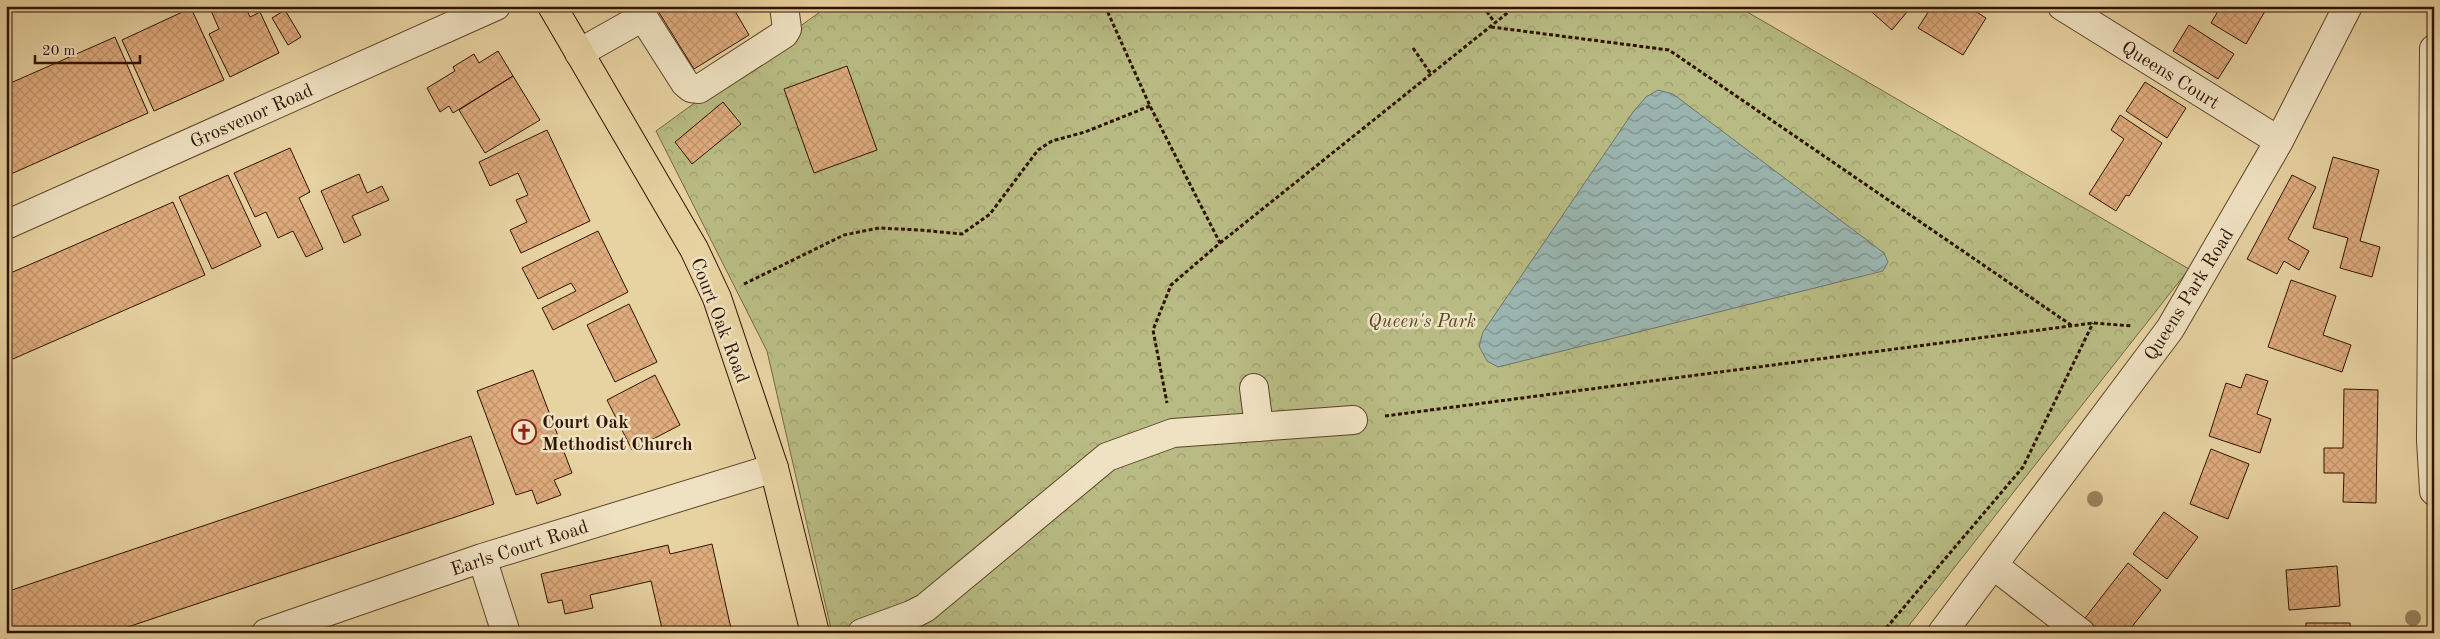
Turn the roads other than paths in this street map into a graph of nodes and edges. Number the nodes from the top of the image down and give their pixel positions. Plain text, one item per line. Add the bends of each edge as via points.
1 (496, 6) edge
2 (552, 6) edge
3 (784, 6) edge
4 (2062, 6) edge
5 (2348, 6) edge
6 (640, 12) edge
7 (579, 53) junction
8 (2433, 56) edge
9 (2279, 141) junction
10 (6, 224) edge
11 (1254, 388) dead end
12 (2433, 394) edge
13 (1353, 420) road end
14 (1259, 427) junction
15 (774, 468) junction
16 (2434, 491) edge
17 (482, 558) junction
18 (1993, 565) junction
19 (266, 633) edge
20 (506, 633) edge
21 (815, 633) edge
22 (862, 633) edge
23 (1942, 633) edge
24 (2081, 633) edge

1 - 10 street, Grosvenor Road
2 - 7 main road, Court Oak Road
3 - 6 street via 787,29 784,34 699,89 684,83
4 - 9 street, Queens Court
5 - 9 street, Queens Park Road
6 - 7 street
7 - 15 main road, Court Oak Road via 694,249 717,298
8 - 12 street
9 - 18 street, Queens Park Road via 2170,329
11 - 14 street
12 - 16 street
13 - 14 street
14 - 22 street via 1173,433 1107,457 925,608
15 - 17 street, Earls Court Road
15 - 21 main road, Court Oak Road
17 - 19 street, Earls Court Road
17 - 20 street
18 - 23 street, Queens Park Road
18 - 24 street

